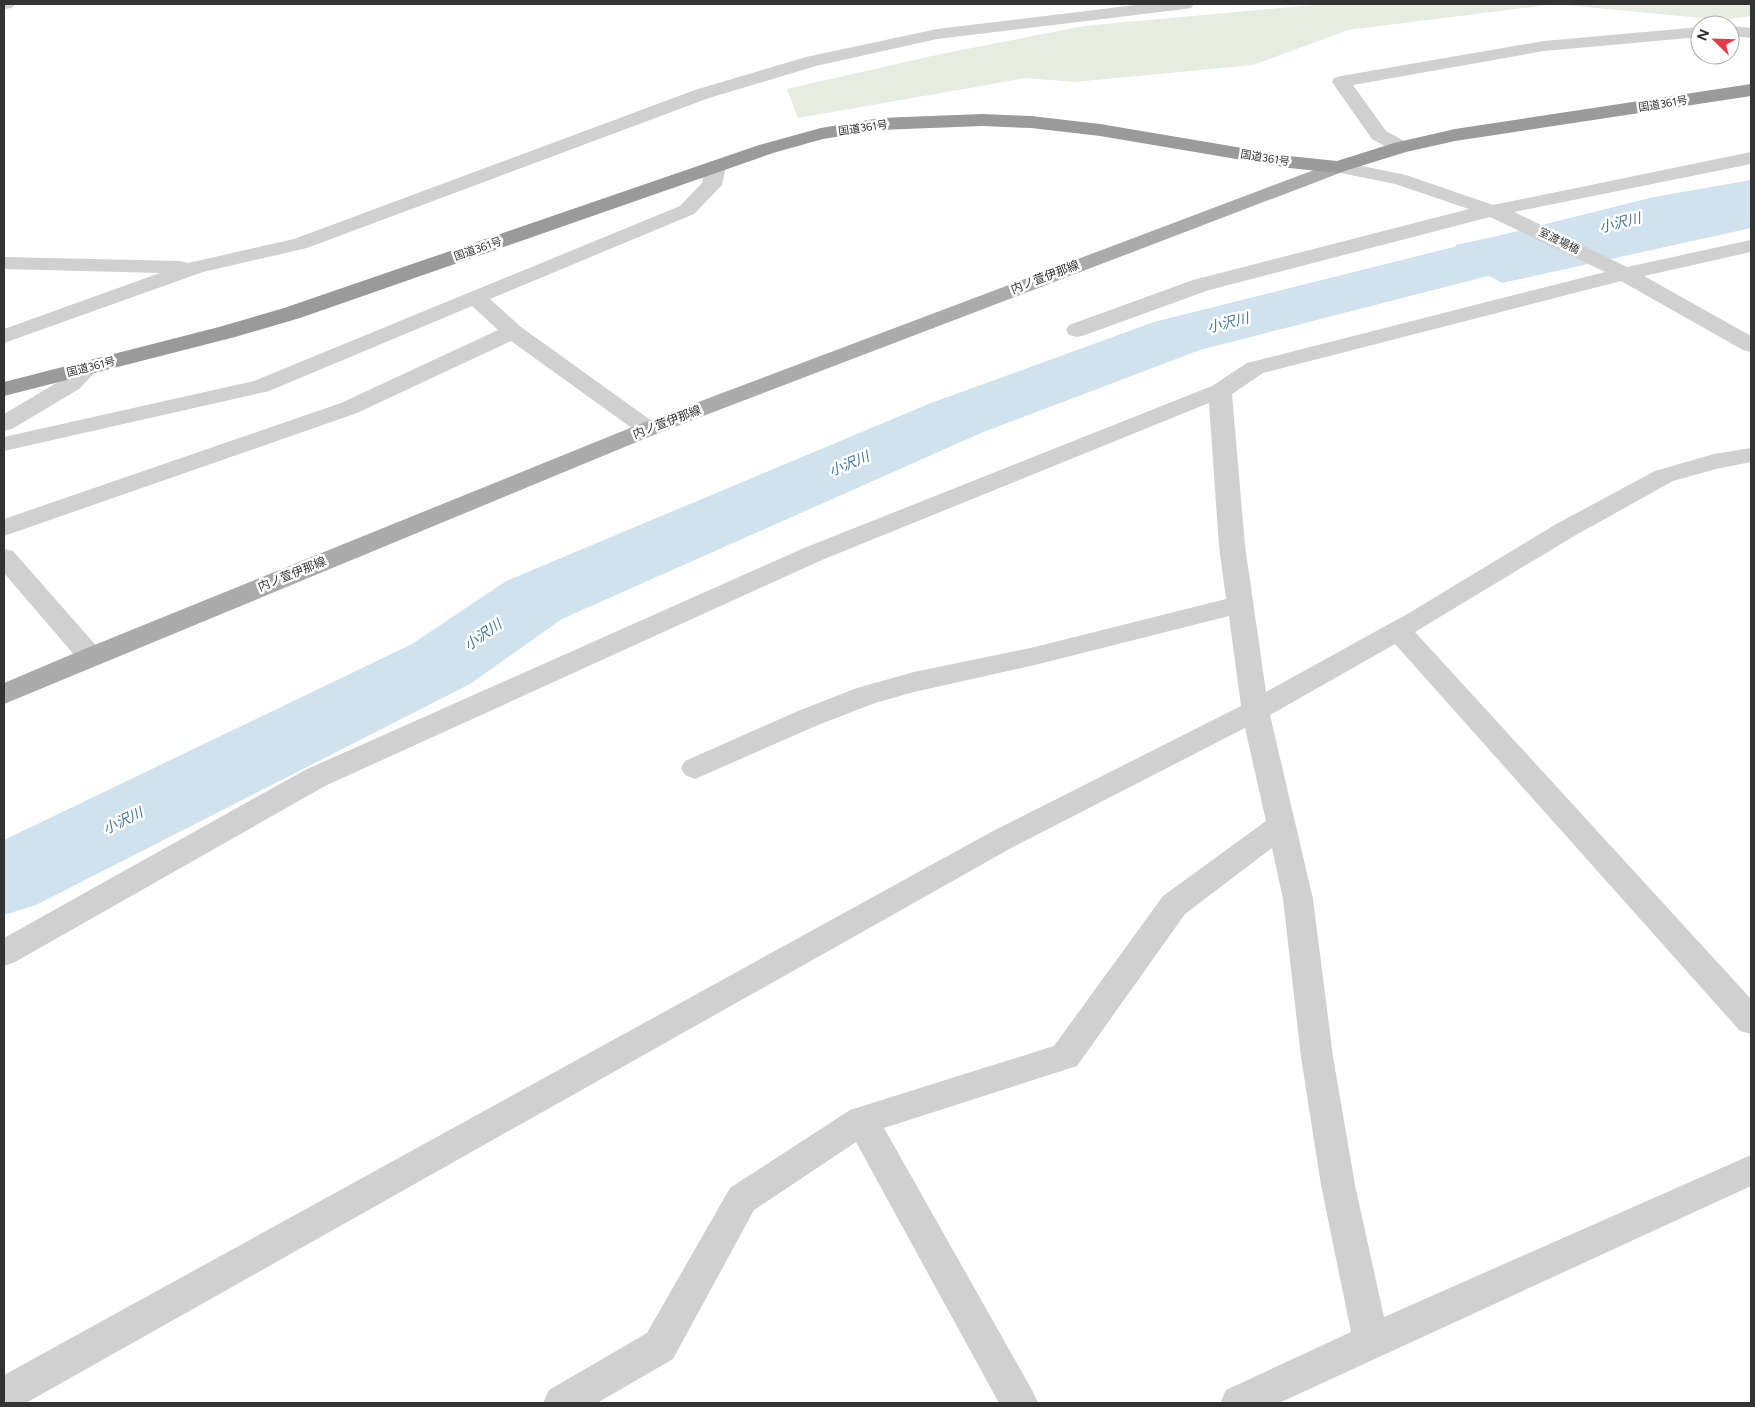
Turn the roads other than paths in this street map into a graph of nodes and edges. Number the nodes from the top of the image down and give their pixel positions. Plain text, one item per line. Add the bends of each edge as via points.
1 (1185, 4) edge
2 (1690, 33) edge
3 (1751, 90) edge
4 (1400, 147) junction
5 (1751, 158) edge
6 (716, 166) junction
7 (1338, 167) junction
8 (1490, 211) junction
9 (1751, 246) edge
10 (4, 263) edge
11 (197, 267) junction
12 (1614, 269) junction
13 (476, 298) junction
14 (1077, 330) dead end
15 (513, 332) junction
16 (4, 336) edge
17 (1751, 345) edge
18 (88, 368) junction
19 (4, 389) edge
20 (1220, 391) junction
21 (4, 424) edge
22 (648, 429) junction
23 (4, 444) edge
24 (1751, 455) edge
25 (4, 528) edge
26 (4, 557) edge
27 (1240, 604) junction
28 (1398, 630) junction
29 (91, 657) junction
30 (4, 694) edge
31 (1255, 711) junction
32 (695, 768) dead end
33 (1281, 825) junction
34 (4, 953) edge
35 (1751, 1021) edge
36 (862, 1120) junction
37 (1751, 1170) edge
38 (1371, 1340) junction
39 (4, 1394) edge
40 (562, 1403) edge
41 (1019, 1403) edge
42 (1239, 1403) edge

1 - 11 street via 938,34 812,60 702,94 300,244
2 - 4 street via 1544,46 1340,82 1379,135
3 - 4 highway, 国道361号 via 1454,135
4 - 7 highway, 国道361号
5 - 8 street
6 - 7 highway, 国道361号 via 821,134 880,124 982,120 1100,130 1289,162
6 - 13 street via 712,185 687,210
6 - 18 highway, 国道361号 via 292,313
7 - 8 street, 室渡場橋 via 1399,179
7 - 22 main road, 内ノ萱伊那線
8 - 12 street, 室渡場橋 via 1514,219
8 - 14 street via 1201,285
9 - 12 street
10 - 11 street
11 - 16 street
12 - 17 street, 室渡場橋
12 - 20 street via 1576,285 1255,368
13 - 15 street
13 - 23 street via 261,386
15 - 22 street
15 - 25 street via 349,408
18 - 19 highway, 国道361号
18 - 21 street via 71,384
20 - 27 street via 1232,546
20 - 34 street via 813,554 315,778
22 - 29 main road, 内ノ萱伊那線
24 - 28 street via 1664,476 1567,529
26 - 29 street
27 - 31 street
27 - 32 street via 867,695
28 - 31 street
28 - 35 street
29 - 30 main road, 内ノ萱伊那線
31 - 33 street
31 - 39 street via 1003,839
33 - 36 street via 1174,905 1066,1056
33 - 38 street via 1298,899 1317,1057 1338,1185
36 - 40 street via 742,1199 660,1346
36 - 41 street
37 - 38 street
38 - 42 street

